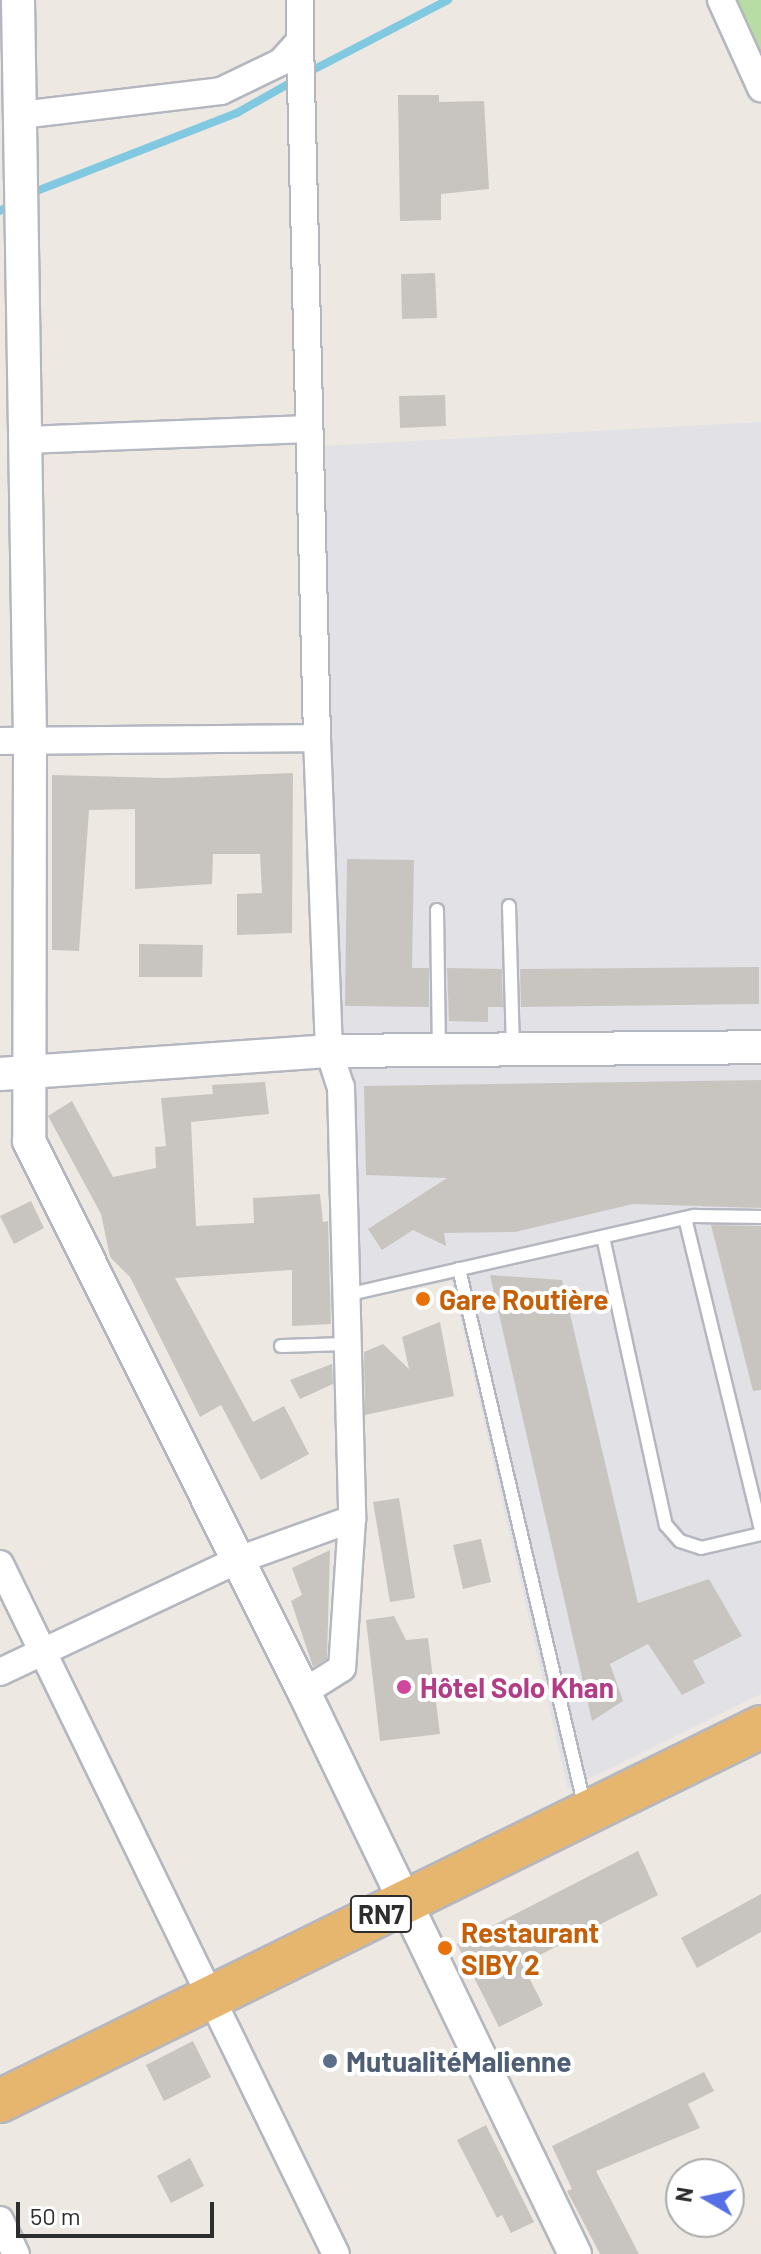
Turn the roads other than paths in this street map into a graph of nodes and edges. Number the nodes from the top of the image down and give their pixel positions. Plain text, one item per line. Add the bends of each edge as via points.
1 (18, 0) edge
2 (300, 0) edge
3 (721, 0) edge
4 (300, 41) junction
5 (761, 88) edge
6 (21, 115) junction
7 (309, 429) junction
8 (25, 440) junction
9 (317, 738) junction
10 (15, 741) edge
11 (509, 906) dead end
12 (437, 910) dead end
13 (761, 1047) edge
14 (513, 1049) junction
15 (439, 1050) junction
16 (329, 1051) junction
17 (13, 1074) edge
18 (761, 1217) edge
19 (685, 1218) junction
20 (603, 1237) junction
21 (459, 1269) junction
22 (346, 1295) junction
23 (347, 1344) junction
24 (281, 1346) dead end
25 (352, 1519) junction
26 (761, 1532) edge
27 (238, 1560) junction
28 (0, 1564) edge
29 (44, 1653) junction
30 (0, 1672) edge
31 (304, 1692) junction
32 (761, 1727) edge
33 (586, 1813) junction
34 (406, 1902) junction
35 (213, 1998) junction
36 (0, 2101) edge
37 (0, 2220) edge
38 (16, 2254) edge
39 (336, 2254) edge
40 (575, 2254) edge

1 - 6 street
2 - 4 street
3 - 5 street
4 - 6 street via 281,62 221,91
4 - 7 street
6 - 8 street
7 - 8 street
7 - 9 street
8 - 10 street
9 - 10 street
9 - 16 street
10 - 17 street
11 - 14 lane
12 - 15 lane
13 - 14 street
14 - 15 street
15 - 16 street
16 - 17 street
16 - 22 street via 341,1087
17 - 27 street via 29,1141
18 - 19 lane
19 - 20 lane
19 - 26 lane
20 - 21 lane
20 - 26 lane via 666,1525 680,1541 701,1548
21 - 22 lane
21 - 33 lane
22 - 23 street
23 - 24 lane
23 - 25 street
25 - 27 street
25 - 31 street via 342,1668
27 - 29 street
27 - 31 street
28 - 29 street
29 - 30 street
29 - 35 street
31 - 34 street
32 - 33 highway, RN7
33 - 34 highway, RN7
34 - 35 highway, RN7
34 - 40 street
35 - 36 highway, RN7
35 - 39 street
37 - 38 street

